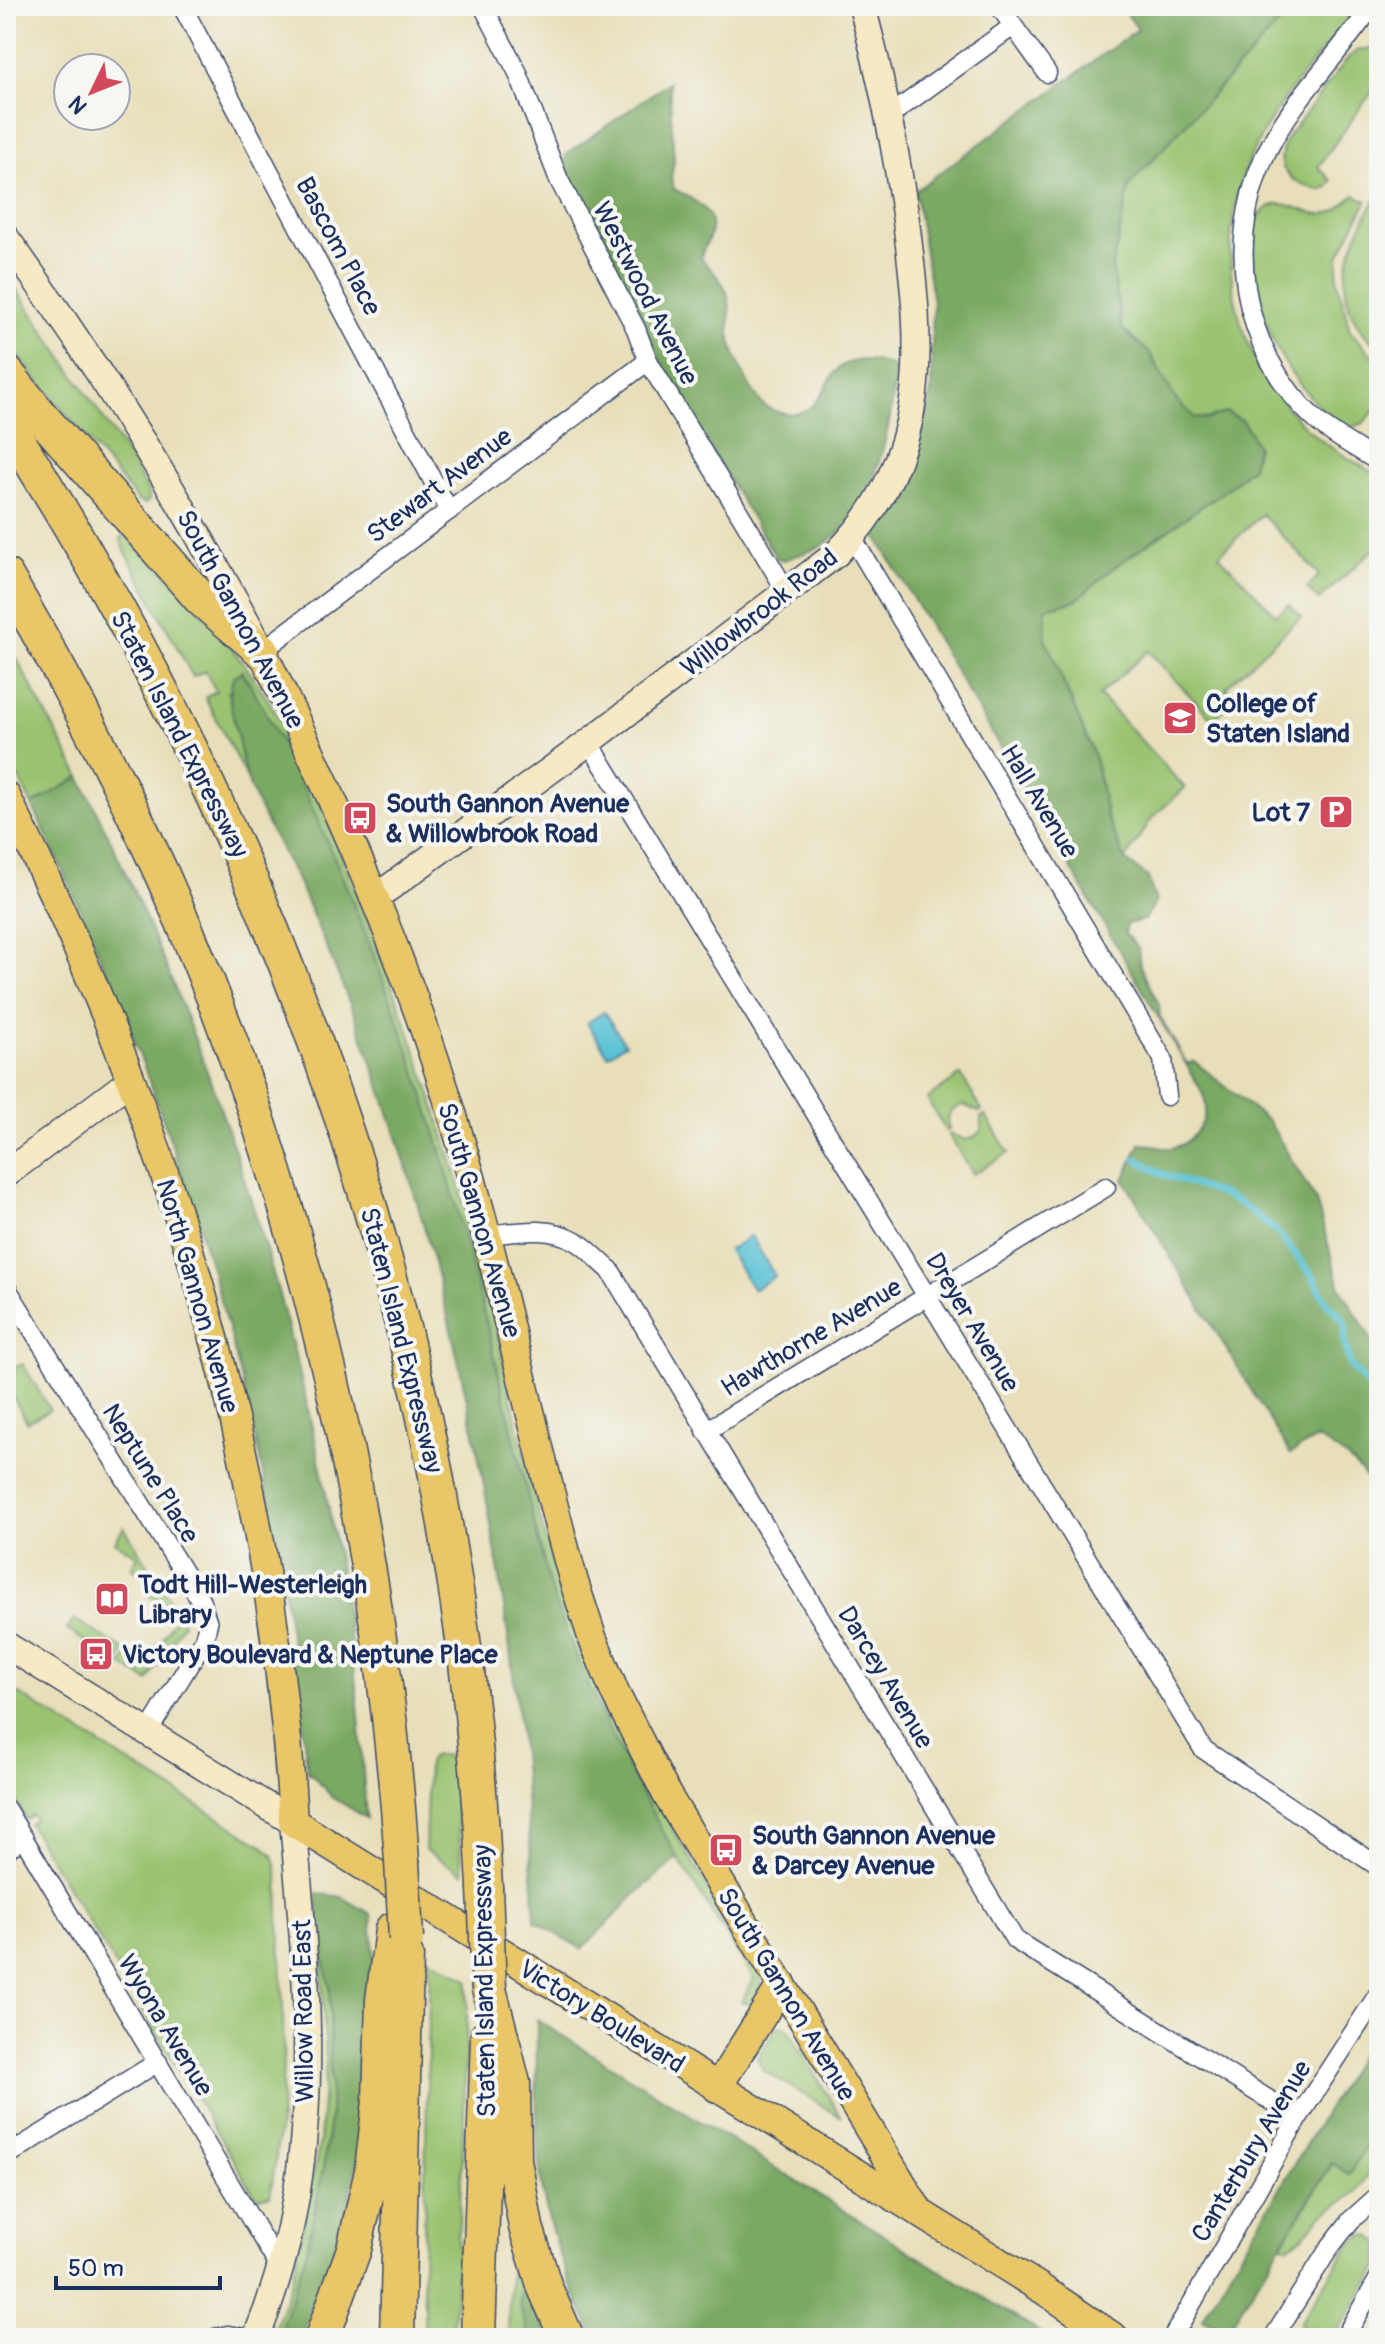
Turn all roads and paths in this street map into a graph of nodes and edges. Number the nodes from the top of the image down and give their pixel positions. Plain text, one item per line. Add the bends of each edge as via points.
1 (182, 6) edge
2 (483, 6) edge
3 (862, 6) edge
4 (999, 6) edge
5 (1372, 6) edge
6 (1013, 26) junction
7 (1047, 73) dead end
8 (889, 116) junction
9 (6, 238) edge
10 (648, 361) junction
11 (6, 372) edge
12 (6, 422) edge
13 (1379, 462) edge
14 (449, 511) junction
15 (852, 537) junction
16 (6, 576) edge
17 (787, 592) junction
18 (262, 651) junction
19 (589, 742) junction
20 (6, 796) edge
21 (375, 898) junction
22 (131, 1080) junction
23 (1167, 1096) dead end
24 (6, 1174) edge
25 (1106, 1187) dead end
26 (488, 1235) junction
27 (6, 1287) edge
28 (927, 1297) junction
29 (706, 1431) junction
30 (6, 1645) edge
31 (148, 1732) junction
32 (6, 1809) edge
33 (293, 1822) junction
34 (24, 1838) junction
35 (6, 1850) edge
36 (1379, 1867) edge
37 (399, 1935) junction
38 (782, 1984) junction
39 (489, 1989) junction
40 (1379, 1993) edge
41 (158, 2062) junction
42 (717, 2088) junction
43 (1298, 2118) junction
44 (6, 2156) edge
45 (1379, 2195) edge
46 (920, 2214) junction
47 (280, 2268) junction
48 (1379, 2278) edge
49 (215, 2338) edge
50 (244, 2338) edge
51 (256, 2338) edge
52 (322, 2338) edge
53 (397, 2338) edge
54 (478, 2338) edge
55 (567, 2338) edge
56 (1115, 2338) edge
57 (1172, 2338) edge
58 (1273, 2338) edge
59 (1344, 2338) edge

1 - 14 street, Bascom Place
2 - 10 street, Westwood Avenue via 517,71 559,180
3 - 8 main road, Willowbrook Road
4 - 6 street
5 - 13 street via 1273,140 1250,199 1243,267 1254,327 1285,386 1317,421
6 - 7 street
6 - 8 street
8 - 15 main road, Willowbrook Road via 916,302 918,357 907,432 894,469
9 - 18 main road, South Gannon Avenue via 141,437
10 - 14 street, Stewart Avenue
10 - 17 street, Westwood Avenue
11 - 18 highway via 201,599
12 - 39 highway, Staten Island Expressway, bridge via 92,562 202,769 296,985 353,1151 401,1319 450,1549 471,1704
14 - 18 street, Stewart Avenue
15 - 17 main road, Willowbrook Road
15 - 23 street, Hall Avenue via 1163,1059
16 - 37 highway, bridge via 140,826 215,1006 270,1157 311,1297 351,1470 380,1631 401,1848
17 - 19 main road, Willowbrook Road
18 - 21 main road, South Gannon Avenue
19 - 21 main road, Willowbrook Road
19 - 28 street, Dreyer Avenue
20 - 22 main road, North Gannon Avenue via 69,926
21 - 26 main road, South Gannon Avenue via 445,1091
22 - 24 main road
22 - 33 main road, North Gannon Avenue via 202,1299 250,1495 278,1662
25 - 28 street, Hawthorne Avenue
26 - 29 street, Darcey Avenue via 550,1231 576,1241 610,1270
26 - 38 main road, South Gannon Avenue via 558,1524 592,1637 667,1795
27 - 31 street, Neptune Place via 200,1599 208,1623 204,1640
28 - 29 street, Hawthorne Avenue
28 - 36 street, Dreyer Avenue via 1203,1749
29 - 43 street, Darcey Avenue via 1015,1940
30 - 31 main road, Victory Boulevard
31 - 33 main road, Victory Boulevard
32 - 34 street, Wyona Avenue
33 - 42 main road, Victory Boulevard
33 - 47 main road, Willow Road East via 309,2075 296,2193
34 - 35 street
34 - 41 street, Wyona Avenue
37 - 52 highway via 383,2000 372,2171 354,2249
37 - 53 highway via 405,2070
38 - 42 main road
38 - 46 main road, South Gannon Avenue
39 - 54 highway, Staten Island Expressway
39 - 55 highway via 513,2083 514,2160 526,2227
40 - 43 street, Canterbury Avenue
41 - 44 street
41 - 47 street, Wyona Avenue
42 - 46 main road, Victory Boulevard
43 - 57 street, Canterbury Avenue
45 - 58 street via 1330,2247
46 - 56 main road, Victory Boulevard
47 - 51 main road, Willow Road East
48 - 59 street
49 - 50 street

